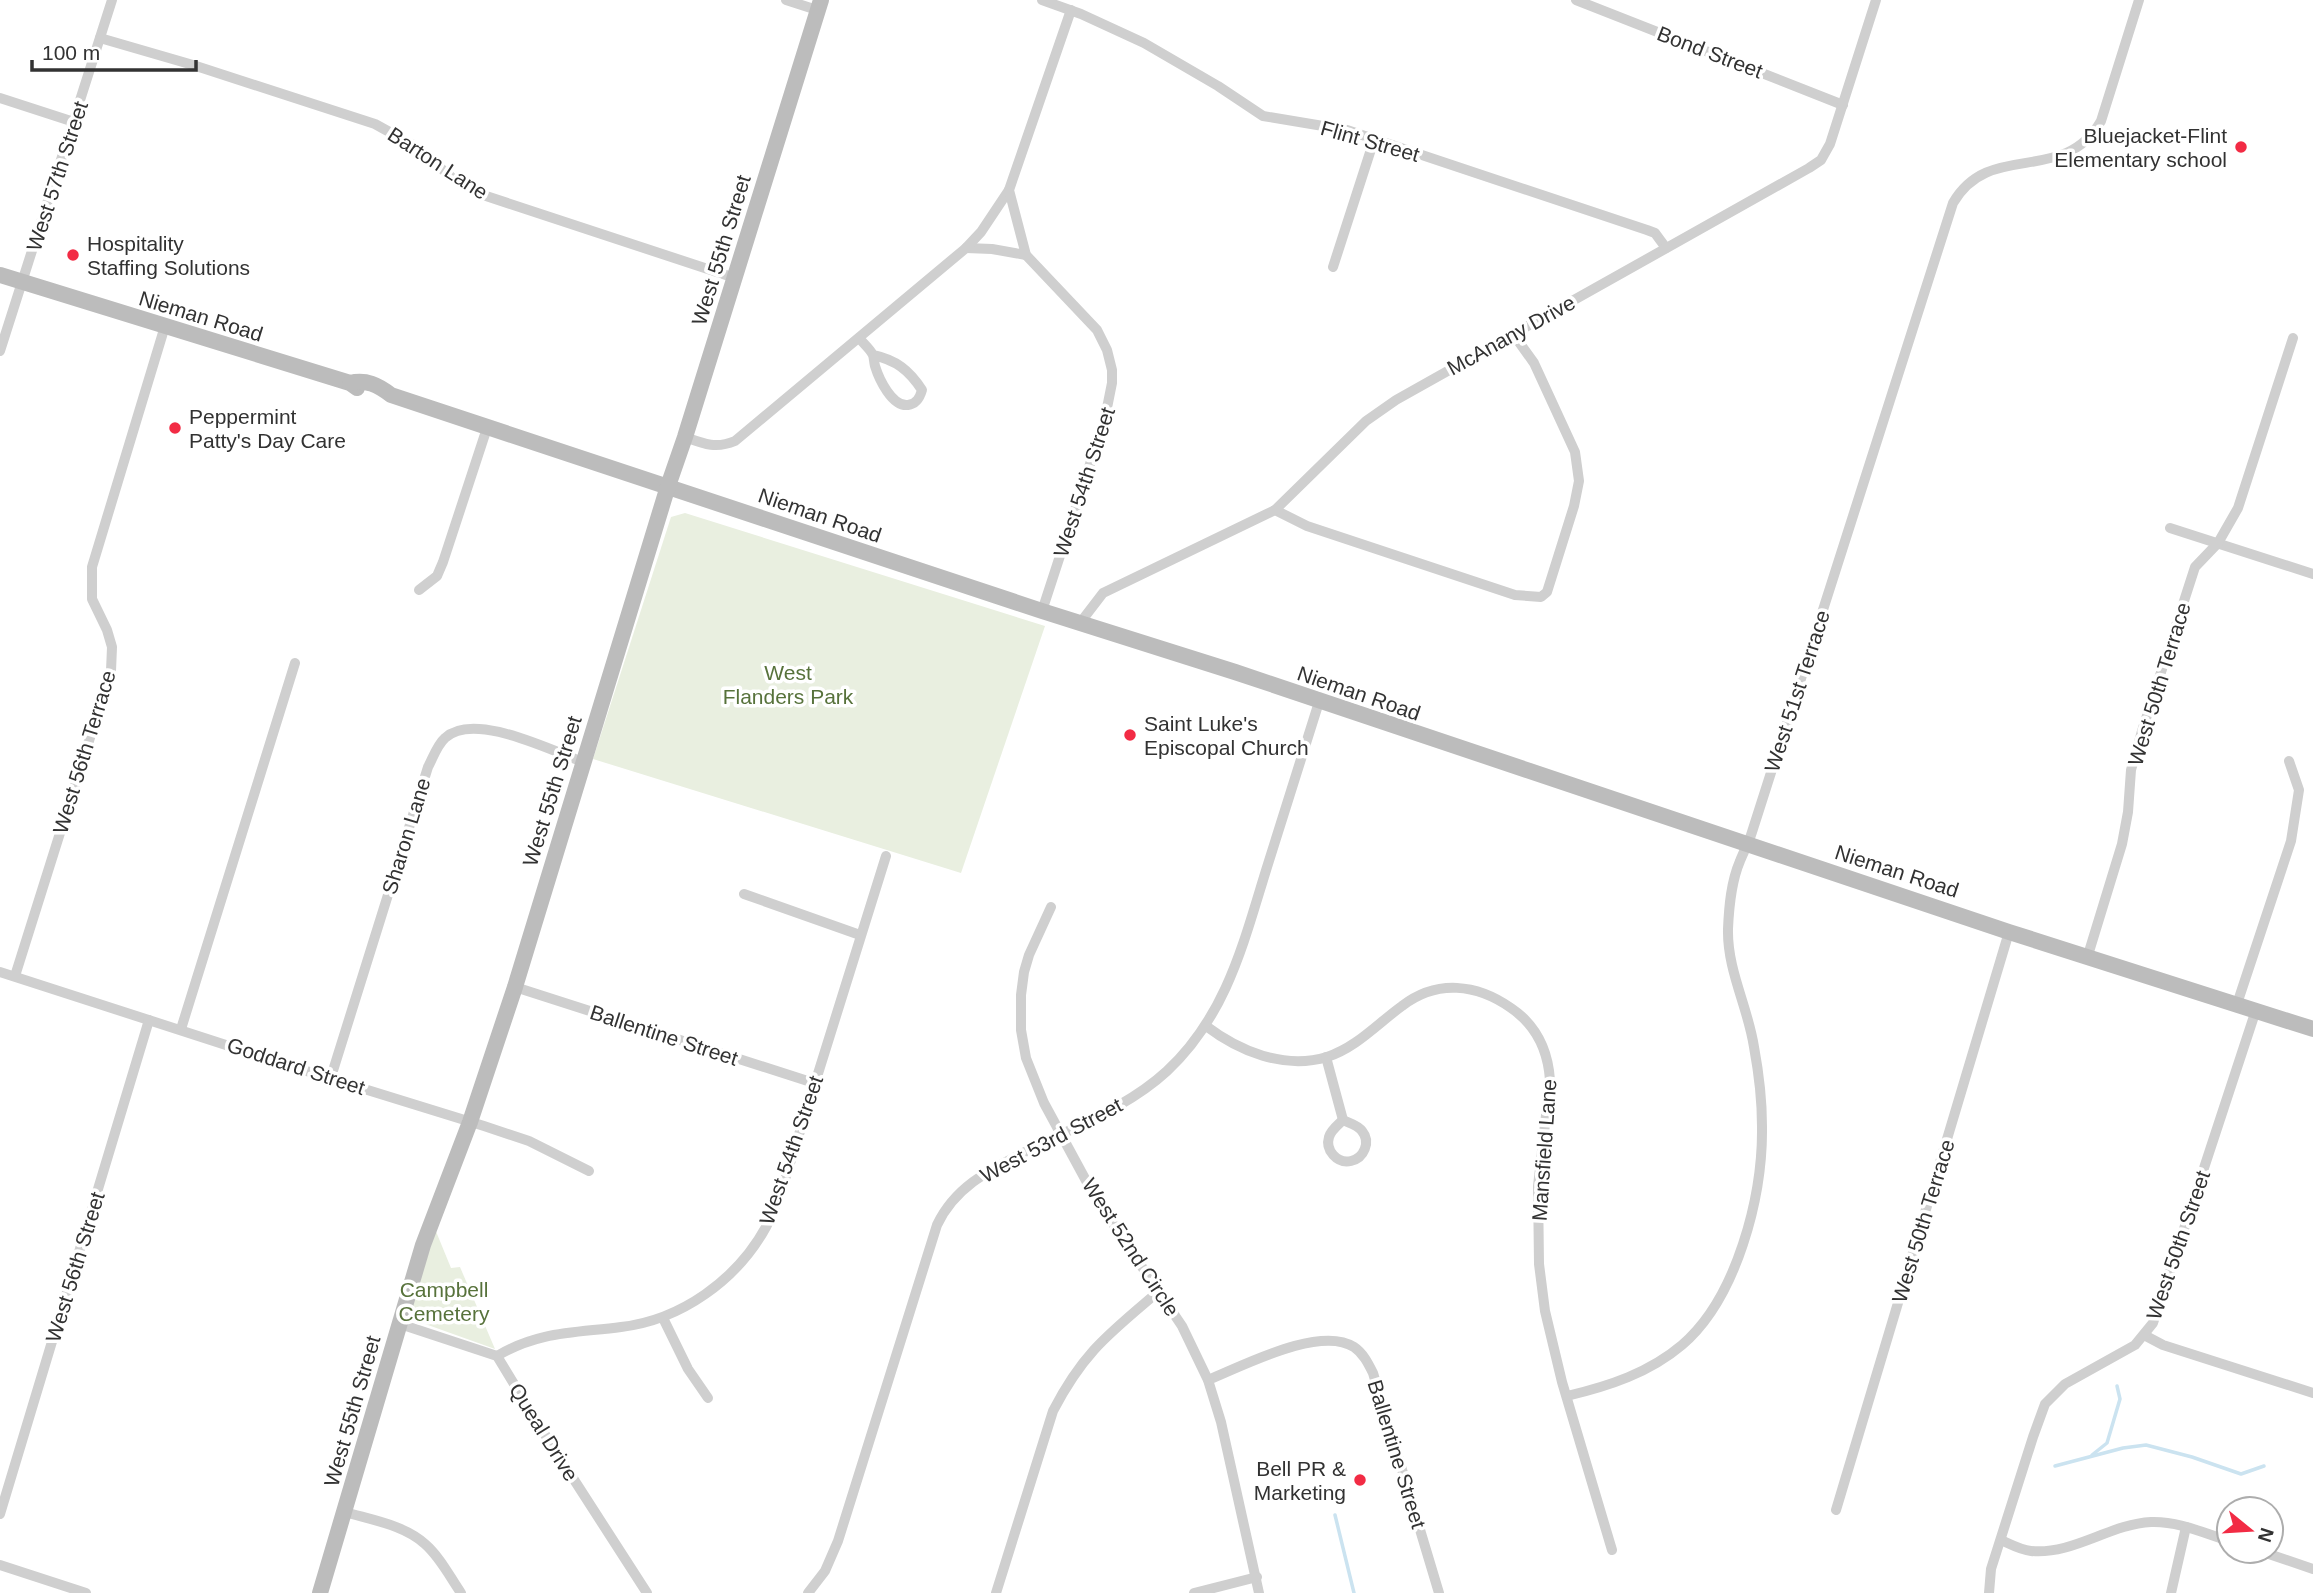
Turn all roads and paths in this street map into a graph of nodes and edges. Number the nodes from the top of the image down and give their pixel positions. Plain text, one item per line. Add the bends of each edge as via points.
1 (112, 0) edge
2 (786, 0) edge
3 (1042, 0) edge
4 (1576, 0) edge
5 (1876, 0) edge
6 (2139, 0) edge
7 (819, 5) edge
8 (1071, 10) junction
9 (100, 38) junction
10 (0, 98) edge
11 (1843, 105) junction
12 (74, 122) junction
13 (1374, 140) junction
14 (1009, 190) junction
15 (966, 248) junction
16 (1666, 248) junction
17 (1026, 256) junction
18 (1333, 267) dead end
19 (0, 275) edge
20 (735, 278) junction
21 (23, 282) junction
22 (165, 326) junction
23 (1514, 334) junction
24 (859, 338) junction
25 (2293, 338) dead end
26 (0, 351) edge
27 (873, 355) junction
28 (487, 428) junction
29 (685, 437) junction
30 (668, 486) junction
31 (1275, 510) junction
32 (2171, 528) dead end
33 (2218, 543) junction
34 (2313, 574) edge
35 (419, 590) dead end
36 (1042, 611) junction
37 (1080, 623) junction
38 (296, 663) dead end
39 (1319, 702) junction
40 (2289, 761) dead end
41 (583, 762) junction
42 (1748, 844) junction
43 (886, 856) dead end
44 (744, 894) dead end
45 (1051, 907) dead end
46 (2009, 932) junction
47 (860, 934) junction
48 (2088, 956) junction
49 (0, 972) edge
50 (15, 976) junction
51 (515, 987) junction
52 (2237, 1004) junction
53 (2256, 1010) junction
54 (149, 1020) junction
55 (1206, 1026) junction
56 (181, 1029) junction
57 (2313, 1029) edge
58 (1326, 1057) junction
59 (331, 1077) junction
60 (814, 1083) junction
61 (1343, 1120) dead end
62 (470, 1122) junction
63 (1061, 1134) junction
64 (589, 1171) dead end
65 (1159, 1291) junction
66 (663, 1318) junction
67 (400, 1324) junction
68 (2144, 1335) junction
69 (497, 1356) junction
70 (1208, 1380) junction
71 (2313, 1393) edge
72 (1567, 1396) junction
73 (708, 1398) dead end
74 (1836, 1510) dead end
75 (345, 1512) junction
76 (0, 1514) edge
77 (2186, 1527) junction
78 (2215, 1536) edge
79 (2001, 1540) junction
80 (1612, 1550) dead end
81 (2285, 1559) edge
82 (0, 1565) edge
83 (2313, 1569) edge
84 (1257, 1577) junction
85 (86, 1593) edge
86 (320, 1593) edge
87 (461, 1593) edge
88 (647, 1593) edge
89 (808, 1593) edge
90 (996, 1593) edge
91 (1194, 1593) edge
92 (1259, 1593) edge
93 (1439, 1593) edge
94 (1989, 1593) edge
95 (2171, 1593) edge

1 - 9 street, West 57th Street
2 - 7 street
3 - 8 street, Flint Street
4 - 11 street, Bond Street
5 - 11 street, McAnany Drive
6 - 42 street, West 51st Terrace via 2093,134 2070,153 1989,170 1975,177 1953,203
7 - 20 main road, West 55th Street
8 - 13 street, Flint Street via 1144,43 1263,116 1336,127
8 - 14 street
9 - 12 street, West 57th Street
9 - 20 street, Barton Lane via 375,124 413,145 477,193
10 - 12 street
11 - 16 street, McAnany Drive via 1821,160
12 - 21 street, West 57th Street
13 - 16 street, Flint Street via 1647,230
13 - 18 street
14 - 15 street
14 - 17 street, West 54th Street
15 - 17 street
15 - 24 street
16 - 23 street, McAnany Drive
17 - 36 street, West 54th Street via 1097,330 1112,370 1111,400
19 - 21 main road, Nieman Road
20 - 29 main road, West 55th Street
21 - 22 main road, Nieman Road
21 - 26 street, West 57th Street
22 - 28 main road, Nieman Road
22 - 50 street, West 56th Terrace via 92,567 92,599 112,646 111,671
23 - 31 street, McAnany Drive via 1366,421
23 - 31 street via 1540,374 1575,452 1578,470 1574,506 1541,597 1515,595 1307,526
24 - 27 street
24 - 29 street via 735,441 723,446
25 - 33 street, West 50th Terrace via 2238,508
27 - 27 street via 886,389 899,404 914,403 922,390 912,374
28 - 30 main road, Nieman Road
28 - 35 street via 443,562 437,576
29 - 30 main road, West 55th Street
30 - 36 main road, Nieman Road
30 - 41 main road, West 55th Street
31 - 37 street, McAnany Drive via 1103,593
32 - 33 street
33 - 34 street
33 - 48 street, West 50th Terrace via 2195,567 2142,731 2131,770 2122,844
36 - 37 main road, Nieman Road
37 - 39 main road, Nieman Road
38 - 56 street
39 - 42 main road, Nieman Road
39 - 55 street, West 53rd Street via 1232,976
40 - 52 street via 2299,790 2291,841
41 - 51 main road, West 55th Street
41 - 59 street, Sharon Lane via 486,728 461,728 444,739 428,766
42 - 46 main road, Nieman Road
42 - 72 street, West 51st Terrace via 1730,897 1728,932 1731,962 1754,1044 1762,1128 1754,1199 1740,1253 1714,1308 1684,1344 1636,1375
43 - 47 street, West 54th Street
44 - 47 street
45 - 63 street, West 52nd Circle via 1028,955 1021,1030 1037,1087
46 - 48 main road, Nieman Road
46 - 74 street, West 50th Terrace
47 - 60 street, West 54th Street
48 - 52 main road, Nieman Road
49 - 50 street, Goddard Street
50 - 54 street, Goddard Street
51 - 60 street, Ballentine Street
51 - 62 main road, West 55th Street
52 - 53 main road, Nieman Road
53 - 57 main road, Nieman Road
53 - 68 street, West 50th Street via 2161,1304
54 - 56 street, Goddard Street
54 - 76 street, West 56th Street
55 - 58 street, Mansfield Lane via 1258,1055 1286,1060
55 - 63 street, West 53rd Street via 1146,1087
56 - 59 street, Goddard Street
58 - 61 street
58 - 72 street, Mansfield Lane via 1352,1045 1413,999 1441,988 1463,987 1494,996 1534,1029 1550,1080 1538,1186 1539,1264 1552,1345
59 - 62 street, Goddard Street
60 - 66 street, West 54th Street via 767,1226 735,1269 715,1287
62 - 64 street, Goddard Street via 529,1141
62 - 67 main road, West 55th Street via 423,1245
63 - 65 street, West 52nd Circle via 1096,1199
63 - 89 street, West 53rd Street via 980,1175 944,1211 838,1541 825,1571
65 - 70 street, West 52nd Circle
65 - 90 street via 1094,1348 1062,1394
66 - 69 street, West 54th Street via 538,1337
66 - 73 street
67 - 69 street
67 - 75 main road, West 55th Street
68 - 71 street
68 - 79 street, West 50th Street via 2065,1384 2045,1404
69 - 88 street, Queal Drive
70 - 84 street, West 52nd Circle
70 - 93 street, Ballentine Street via 1314,1339 1336,1339 1365,1357
72 - 80 street, Mansfield Lane
75 - 86 main road, West 55th Street
75 - 87 street via 399,1528 423,1542
77 - 78 street
77 - 79 street via 2141,1523 2052,1551 2030,1551
77 - 95 street
79 - 94 street, West 50th Street
81 - 83 street
82 - 85 street
84 - 91 street
84 - 92 street, West 52nd Circle

